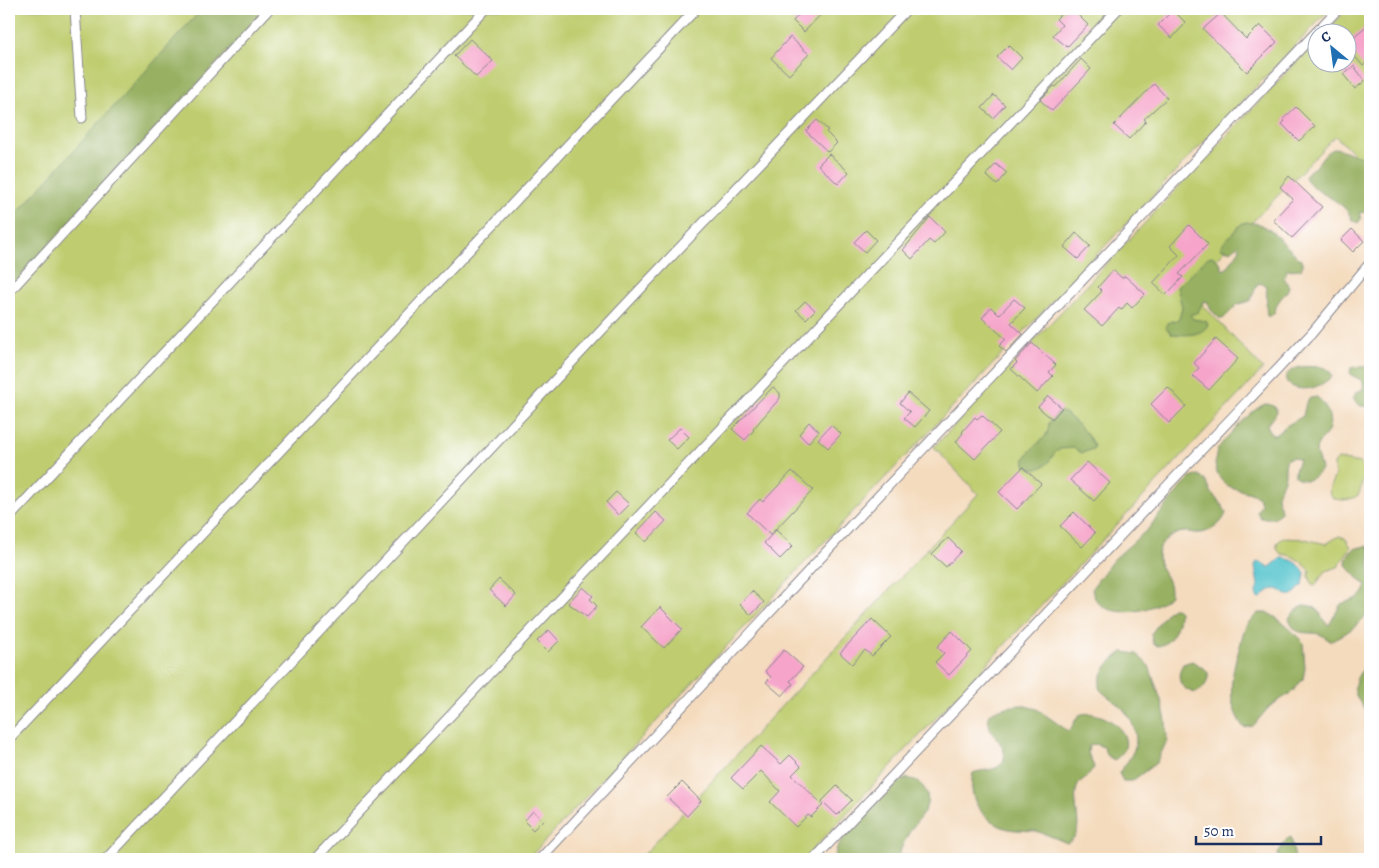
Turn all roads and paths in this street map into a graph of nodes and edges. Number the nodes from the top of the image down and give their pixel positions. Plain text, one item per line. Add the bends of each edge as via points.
1 (74, 9) edge
2 (269, 9) edge
3 (486, 9) edge
4 (696, 9) edge
5 (907, 9) edge
6 (1118, 9) edge
7 (1338, 9) edge
8 (82, 118) dead end
9 (1370, 263) edge
10 (9, 292) edge
11 (9, 518) edge
12 (9, 739) edge
13 (106, 859) edge
14 (315, 859) edge
15 (540, 859) edge
16 (814, 859) edge

1 - 8 lane
2 - 10 lane
3 - 11 lane
4 - 12 lane
5 - 13 lane
6 - 14 lane
7 - 15 lane
9 - 16 lane via 1312,333

